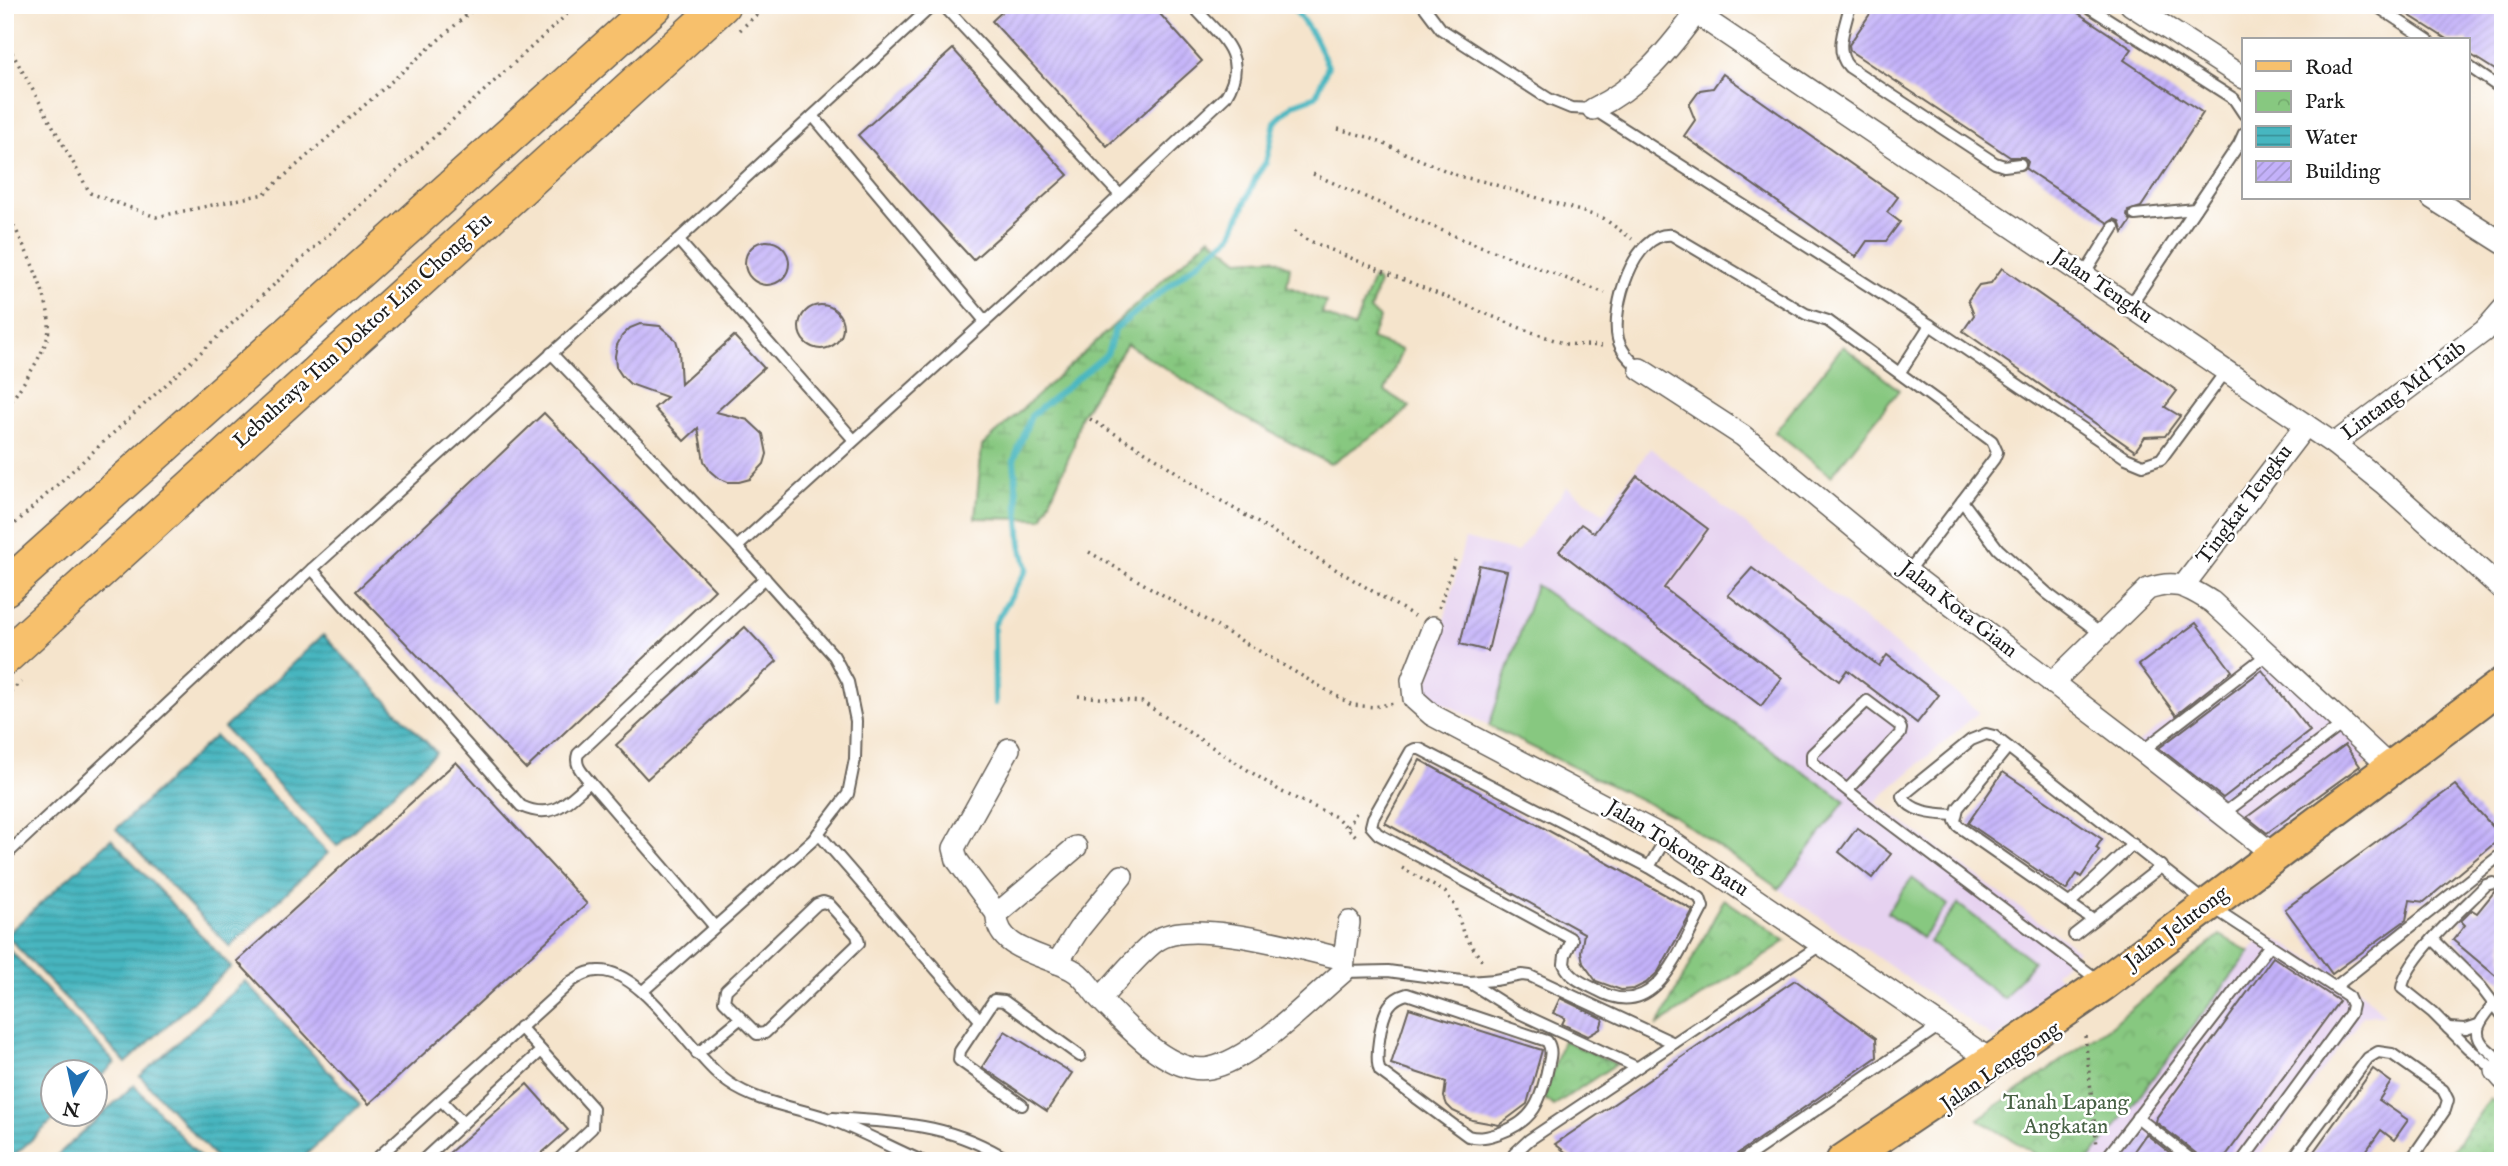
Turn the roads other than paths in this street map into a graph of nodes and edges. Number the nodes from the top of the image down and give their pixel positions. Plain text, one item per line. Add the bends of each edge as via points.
1 (655, 5) edge
2 (722, 5) edge
3 (933, 5) edge
4 (943, 5) edge
5 (1192, 5) edge
6 (1850, 5) edge
7 (2086, 5) edge
8 (2131, 5) edge
9 (2375, 5) edge
10 (1422, 6) edge
11 (1700, 11) edge
12 (2425, 38) edge
13 (2470, 67) edge
14 (2242, 77) edge
15 (2503, 90) edge
16 (1594, 109) junction
17 (2242, 111) edge
18 (813, 116) junction
19 (2242, 137) edge
20 (2020, 164) dead end
21 (1120, 195) junction
22 (2435, 200) edge
23 (2195, 209) junction
24 (2135, 215) dead end
25 (2115, 227) dead end
26 (678, 240) junction
27 (2503, 243) edge
28 (2084, 275) junction
29 (2130, 306) junction
30 (2503, 309) edge
31 (985, 321) junction
32 (1930, 325) junction
33 (551, 353) junction
34 (1640, 369) joint
35 (2225, 371) junction
36 (1900, 372) junction
37 (2306, 425) junction
38 (854, 440) junction
39 (2334, 444) junction
40 (1962, 501) junction
41 (737, 547) junction
42 (312, 569) junction
43 (1908, 572) junction
44 (765, 578) junction
45 (2184, 585) junction
46 (5, 588) edge
47 (2502, 589) edge
48 (1433, 627) road end
49 (2101, 634) junction
50 (2269, 653) junction
51 (5, 657) edge
52 (2052, 683) junction
53 (2503, 684) edge
54 (2344, 723) junction
55 (2008, 747) junction
56 (1009, 749) dead end
57 (2142, 751) junction
58 (2391, 768) junction
59 (590, 782) junction
60 (1848, 789) junction
61 (2223, 814) junction
62 (1955, 815) junction
63 (818, 833) junction
64 (1666, 838) junction
65 (2133, 844) junction
66 (1076, 846) dead end
67 (2274, 855) junction
68 (5, 856) edge
69 (2503, 856) edge
70 (2162, 866) junction
71 (1649, 867) junction
72 (1122, 876) dead end
73 (2503, 886) edge
74 (2070, 903) junction
75 (2208, 905) junction
76 (997, 914) junction
77 (2093, 920) junction
78 (1349, 922) dead end
79 (715, 927) junction
80 (2074, 935) dead end
81 (2432, 939) junction
82 (1822, 944) junction
83 (2270, 945) junction
84 (1057, 963) junction
85 (1344, 966) junction
86 (2115, 975) junction
87 (1469, 982) junction
88 (2334, 987) junction
89 (643, 991) junction
90 (1100, 999) junction
91 (2494, 1004) junction
92 (2503, 1016) edge
93 (741, 1018) junction
94 (980, 1020) junction
95 (1941, 1025) junction
96 (2477, 1025) junction
97 (520, 1027) junction
98 (2448, 1028) junction
99 (1674, 1043) junction
100 (541, 1051) junction
101 (697, 1054) junction
102 (1080, 1056) dead end
103 (1993, 1061) junction
104 (1636, 1067) junction
105 (2499, 1075) edge
106 (441, 1100) junction
107 (1022, 1105) dead end
108 (826, 1118) junction
109 (2137, 1118) junction
110 (463, 1123) junction
111 (1517, 1127) junction
112 (1529, 1140) junction
113 (2101, 1159) edge
114 (374, 1161) edge
115 (422, 1161) edge
116 (556, 1161) edge
117 (922, 1161) edge
118 (1010, 1161) edge
119 (1514, 1161) edge
120 (1741, 1161) edge
121 (1843, 1161) edge
122 (1865, 1161) edge
123 (2193, 1161) edge
124 (2242, 1161) edge
125 (2291, 1161) edge
126 (2410, 1161) edge

1 - 46 highway
2 - 51 highway, Lebuhraya Tun Doktor Lim Chong Eu
3 - 18 lane
4 - 21 lane
5 - 21 lane via 1231,51 1237,69 1235,82 1226,96
6 - 20 lane via 1840,52 1849,67 1995,163
7 - 17 lane via 2234,99
8 - 14 street
9 - 12 lane
10 - 16 lane via 1441,29 1549,99 1571,108
11 - 16 street via 1630,87
11 - 28 street, Jalan Tengku
13 - 15 lane
16 - 32 lane
18 - 26 lane
18 - 31 lane
19 - 23 lane
21 - 31 lane
22 - 27 street
23 - 24 lane
23 - 29 lane
25 - 28 lane
26 - 33 lane
26 - 38 lane
28 - 29 street, Jalan Tengku
29 - 35 street, Jalan Tengku
30 - 39 street, Lintang Md Taib via 2483,331
31 - 38 lane
32 - 35 lane via 2143,465 2161,459
32 - 36 lane
33 - 41 lane
33 - 42 lane
34 - 36 lane via 1617,337 1620,299 1631,263 1659,236 1672,235 1806,314 1828,321
34 - 43 street, Jalan Kota Giam via 1743,436
35 - 37 street, Jalan Tengku
36 - 40 lane via 1996,446 1994,458
37 - 39 street, Jalan Tengku
37 - 45 street, Tingkat Tengku
38 - 41 lane
39 - 47 street, Jalan Tengku
40 - 43 lane
40 - 49 lane via 1998,549
41 - 44 lane
42 - 59 lane via 521,806 552,812
42 - 68 lane
43 - 52 street, Jalan Kota Giam
44 - 59 lane via 578,754 578,766
44 - 63 lane via 834,656 848,682 856,721 855,759 848,794
45 - 49 street via 2148,589
45 - 50 street via 2212,602
48 - 64 street, Jalan Tokong Batu via 1412,680 1414,699 1432,715
49 - 52 street
50 - 54 street
50 - 57 lane
52 - 57 street, Jalan Kota Giam
53 - 58 main road, Jalan Jelutong
54 - 58 street
54 - 61 lane
55 - 62 lane
55 - 62 lane via 1994,736 1978,736 1902,796 1906,804 1926,812
55 - 65 lane
56 - 76 street via 954,848 957,860
57 - 61 street, Jalan Kota Giam
58 - 67 main road, Jalan Jelutong
59 - 79 lane
60 - 60 lane via 1812,762 1812,754 1863,704 1871,702 1901,729 1900,734
60 - 86 lane
61 - 67 street, Jalan Kota Giam
62 - 74 lane via 1958,825
63 - 79 lane
63 - 94 lane
64 - 71 lane
64 - 82 street, Jalan Tokong Batu
65 - 70 lane
65 - 74 lane
66 - 76 street
67 - 75 main road, Jalan Jelutong
69 - 88 lane
70 - 75 lane
70 - 77 lane
71 - 71 lane via 1700,898 1703,907 1654,989 1643,996 1615,998 1567,971 1564,964 1570,938 1380,837 1371,822 1411,751 1420,749
72 - 84 street
73 - 81 lane via 2486,886
74 - 77 lane
75 - 83 lane
75 - 86 main road, Jalan Jelutong
76 - 84 street via 997,927 1006,940
77 - 80 lane
78 - 85 street
79 - 89 lane
81 - 91 lane
81 - 98 lane via 2403,979 2402,988
82 - 95 street, Jalan Tokong Batu
82 - 99 lane
83 - 88 lane
83 - 109 lane
84 - 90 street via 1078,973
85 - 87 lane
85 - 90 street via 1219,932 1188,930 1156,941
85 - 90 street via 1250,1049 1209,1069 1176,1065
86 - 103 main road, Jalan Jelutong
86 - 122 main road, Jalan Lenggong via 2124,982
87 - 99 lane via 1522,975 1538,978
87 - 104 lane via 1515,1011
88 - 124 lane via 2348,996 2350,1014
89 - 97 lane via 611,972 585,974
89 - 101 lane
91 - 92 lane
91 - 96 lane
93 - 93 lane via 724,1001 726,990 817,904 829,904 857,934 857,948 765,1033 757,1034
93 - 101 lane
94 - 102 lane via 990,1003 999,999
94 - 107 lane via 959,1060
95 - 103 street, Jalan Tokong Batu
95 - 120 lane
96 - 98 lane
96 - 105 lane via 2478,1038 2498,1060
97 - 100 lane
97 - 106 lane
98 - 105 lane
99 - 104 lane
100 - 110 lane
100 - 116 lane via 593,1108 592,1128
101 - 108 lane via 729,1083 754,1096
103 - 121 main road, Jalan Jelutong
104 - 112 lane
106 - 110 lane
106 - 114 lane
108 - 117 lane
108 - 118 lane via 911,1123 949,1131
109 - 113 lane
109 - 123 lane
110 - 115 lane
111 - 111 lane via 1482,1138 1468,1136 1380,1071 1378,1045 1391,1004 1411,995 1547,1041 1550,1052 1538,1103
111 - 112 lane
112 - 119 lane via 1514,1154
125 - 126 lane via 2368,1058 2378,1052 2392,1054 2443,1090 2448,1100

